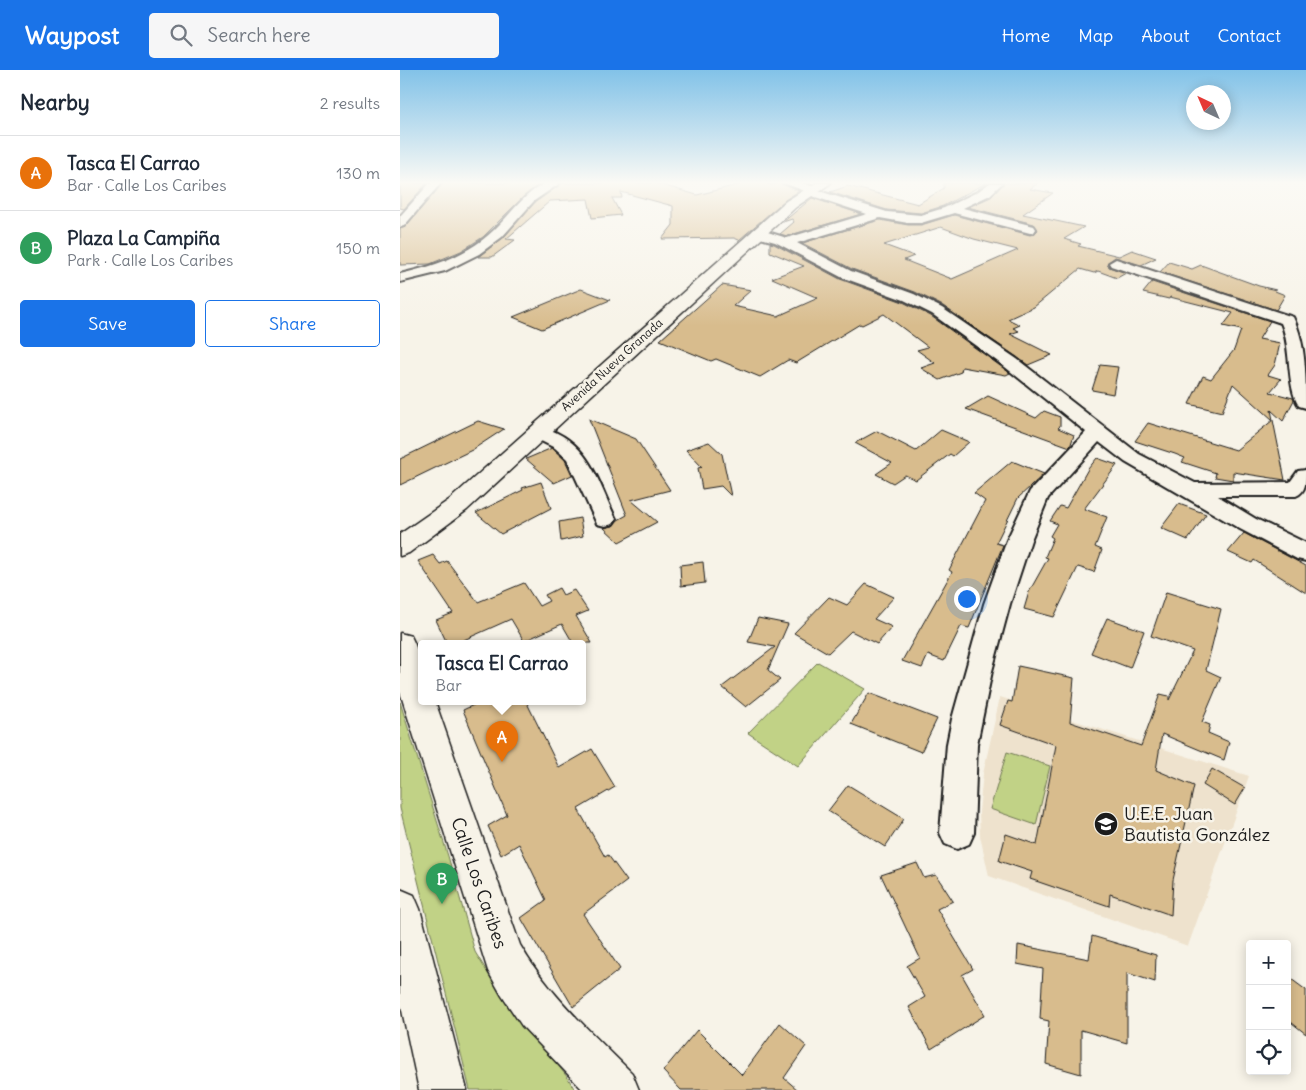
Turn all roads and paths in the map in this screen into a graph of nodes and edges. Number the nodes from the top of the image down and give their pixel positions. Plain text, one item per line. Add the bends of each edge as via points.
1 (499, 231) edge
2 (762, 231) edge
3 (824, 231) edge
4 (758, 234) junction
5 (787, 242) junction
6 (1116, 263) dead end
7 (400, 278) edge
8 (1306, 402) edge
9 (1098, 431) junction
10 (538, 432) junction
11 (1306, 476) edge
12 (1191, 490) junction
13 (605, 518) dead end
14 (400, 547) edge
15 (1306, 553) edge
16 (400, 644) edge
17 (418, 699) edge
18 (420, 705) edge
19 (957, 833) dead end
20 (400, 908) edge
21 (443, 1090) edge
22 (615, 1090) edge

1 - 7 street via 470,255 439,268
2 - 4 street, Avenida Nueva Granada
3 - 5 street
4 - 5 street
4 - 10 street, Avenida Nueva Granada
5 - 9 street via 846,274 937,311 1011,363
6 - 8 street via 1287,320 1291,323
9 - 12 street via 1132,458
9 - 19 street via 1038,496 997,604 962,744
10 - 13 street via 560,442 572,454 584,470
10 - 14 street, Avenida Nueva Granada via 458,505
11 - 12 street via 1296,489
12 - 15 street
16 - 17 street, Calle Los Caribes
18 - 22 street, Calle Los Caribes via 503,956 538,1010
20 - 21 street

